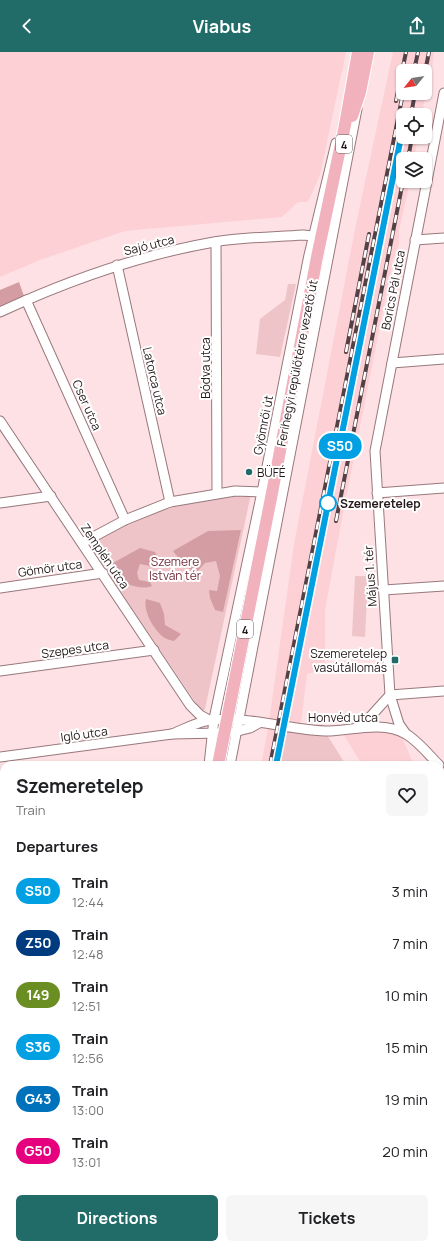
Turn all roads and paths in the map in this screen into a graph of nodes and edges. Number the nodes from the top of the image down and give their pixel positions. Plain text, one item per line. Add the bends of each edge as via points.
1 (358, 52) edge
2 (368, 52) edge
3 (355, 92) junction
4 (444, 93) edge
5 (313, 236) junction
6 (444, 238) edge
7 (415, 240) junction
8 (216, 242) junction
9 (117, 265) junction
10 (26, 300) junction
11 (0, 312) edge
12 (444, 359) edge
13 (392, 363) junction
14 (0, 421) edge
15 (444, 488) edge
16 (217, 493) junction
17 (267, 493) junction
18 (377, 493) junction
19 (51, 496) junction
20 (170, 502) junction
21 (0, 503) edge
22 (125, 520) junction
23 (82, 543) junction
24 (102, 573) junction
25 (444, 586) edge
26 (0, 588) edge
27 (384, 590) junction
28 (154, 650) junction
29 (0, 671) edge
30 (444, 692) edge
31 (390, 695) junction
32 (190, 704) junction
33 (242, 705) junction
34 (211, 720) junction
35 (240, 720) junction
36 (259, 723) junction
37 (250, 728) junction
38 (356, 728) junction
39 (194, 730) junction
40 (237, 732) junction
41 (213, 734) junction
42 (406, 734) junction
43 (0, 757) edge
44 (210, 761) edge
45 (219, 761) edge
46 (231, 761) edge
47 (231, 761) edge
48 (436, 761) edge

1 - 3 main road, Ferihegyi repülőtérre vezető út / 4
2 - 3 main road, Ferihegyi repülőtérre vezető út / 4
3 - 5 street, Gyömrői út via 330,164
3 - 17 main road, Ferihegyi repülőtérre vezető út / 4 via 330,196
3 - 33 street
4 - 7 street, Borics Pál utca
5 - 8 street, Sajó utca
5 - 17 street, Gyömrői út
6 - 7 street
7 - 13 street, Borics Pál utca
8 - 9 street, Sajó utca
8 - 16 street, Bódva utca
9 - 10 street, Sajó utca
9 - 20 street, Latorca utca
10 - 11 street, Sajó utca
10 - 22 street, Cser utca
12 - 13 street
13 - 18 street, Borics Pál utca via 375,451
14 - 19 street, Zemplén utca
15 - 18 street
16 - 17 street
16 - 20 street
17 - 34 street, Gyömrői út
17 - 45 main road, Ferihegyi repülőtérre vezető út / 4, bridge
18 - 27 street, Május 1. tér
19 - 21 street
19 - 23 street, Zemplén utca
20 - 22 street
22 - 23 street
23 - 24 street, Zemplén utca
24 - 26 street, Gömör utca
24 - 28 street, Zemplén utca
25 - 27 street
27 - 31 street, Május 1. tér
28 - 29 street, Szepes utca
28 - 32 street, Zemplén utca
30 - 31 street
31 - 38 street
31 - 42 street via 399,724
32 - 34 street, Zemplén utca via 200,715
32 - 39 street, Zemplén utca
33 - 35 street
33 - 36 street
34 - 35 street, Honvéd utca
34 - 39 street, Igló utca
34 - 41 street, Gyömrői út
35 - 36 street, Honvéd utca
35 - 40 street
36 - 37 street
36 - 38 street, Honvéd utca via 324,730
37 - 40 street
37 - 47 street via 244,734
38 - 42 street, Honvéd utca via 388,729
39 - 41 street, Igló utca
39 - 43 street, Igló utca
40 - 41 street
40 - 46 street
41 - 44 street, Gyömrői út
42 - 48 street, Honvéd utca

